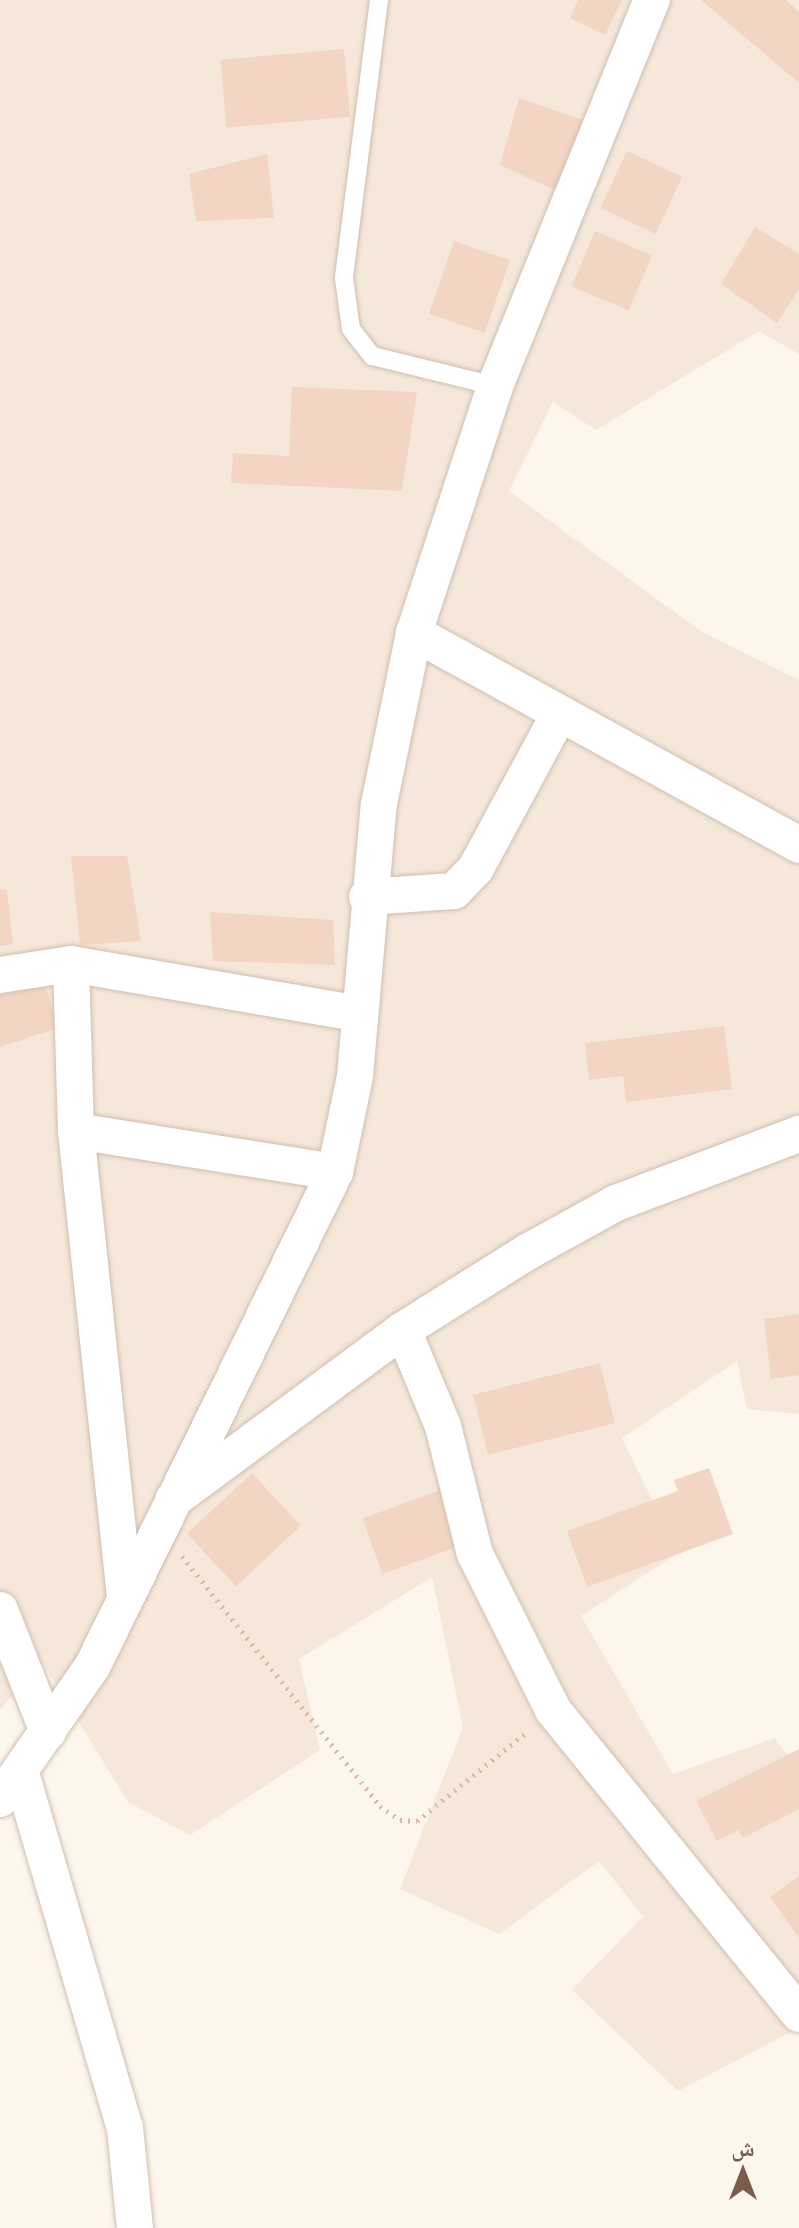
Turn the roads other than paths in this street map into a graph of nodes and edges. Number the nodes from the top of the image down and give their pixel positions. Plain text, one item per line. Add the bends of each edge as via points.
1 (379, 0) edge
2 (652, 0) edge
3 (495, 386) junction
4 (414, 633) junction
5 (557, 718) junction
6 (799, 845) edge
7 (367, 897) junction
8 (71, 964) junction
9 (0, 975) edge
10 (360, 1014) junction
11 (76, 1131) junction
12 (799, 1134) edge
13 (335, 1172) junction
14 (403, 1330) junction
15 (161, 1514) junction
16 (125, 1598) junction
17 (0, 1610) edge
18 (48, 1732) junction
19 (10, 1786) edge
20 (799, 2014) edge
21 (135, 2228) edge

1 - 3 lane via 344,278 351,329 372,356
2 - 3 street
3 - 4 street
4 - 5 street
4 - 7 street
5 - 6 street
5 - 7 street via 476,868 454,891
7 - 10 street
8 - 9 street
8 - 10 street
8 - 11 street
10 - 13 street
11 - 13 street
11 - 16 street
12 - 14 street via 616,1203
13 - 15 street via 304,1246
14 - 15 street
14 - 20 street via 443,1426 475,1554 553,1710
15 - 16 street
16 - 18 street
17 - 18 street
18 - 19 street
19 - 21 street via 125,2128

